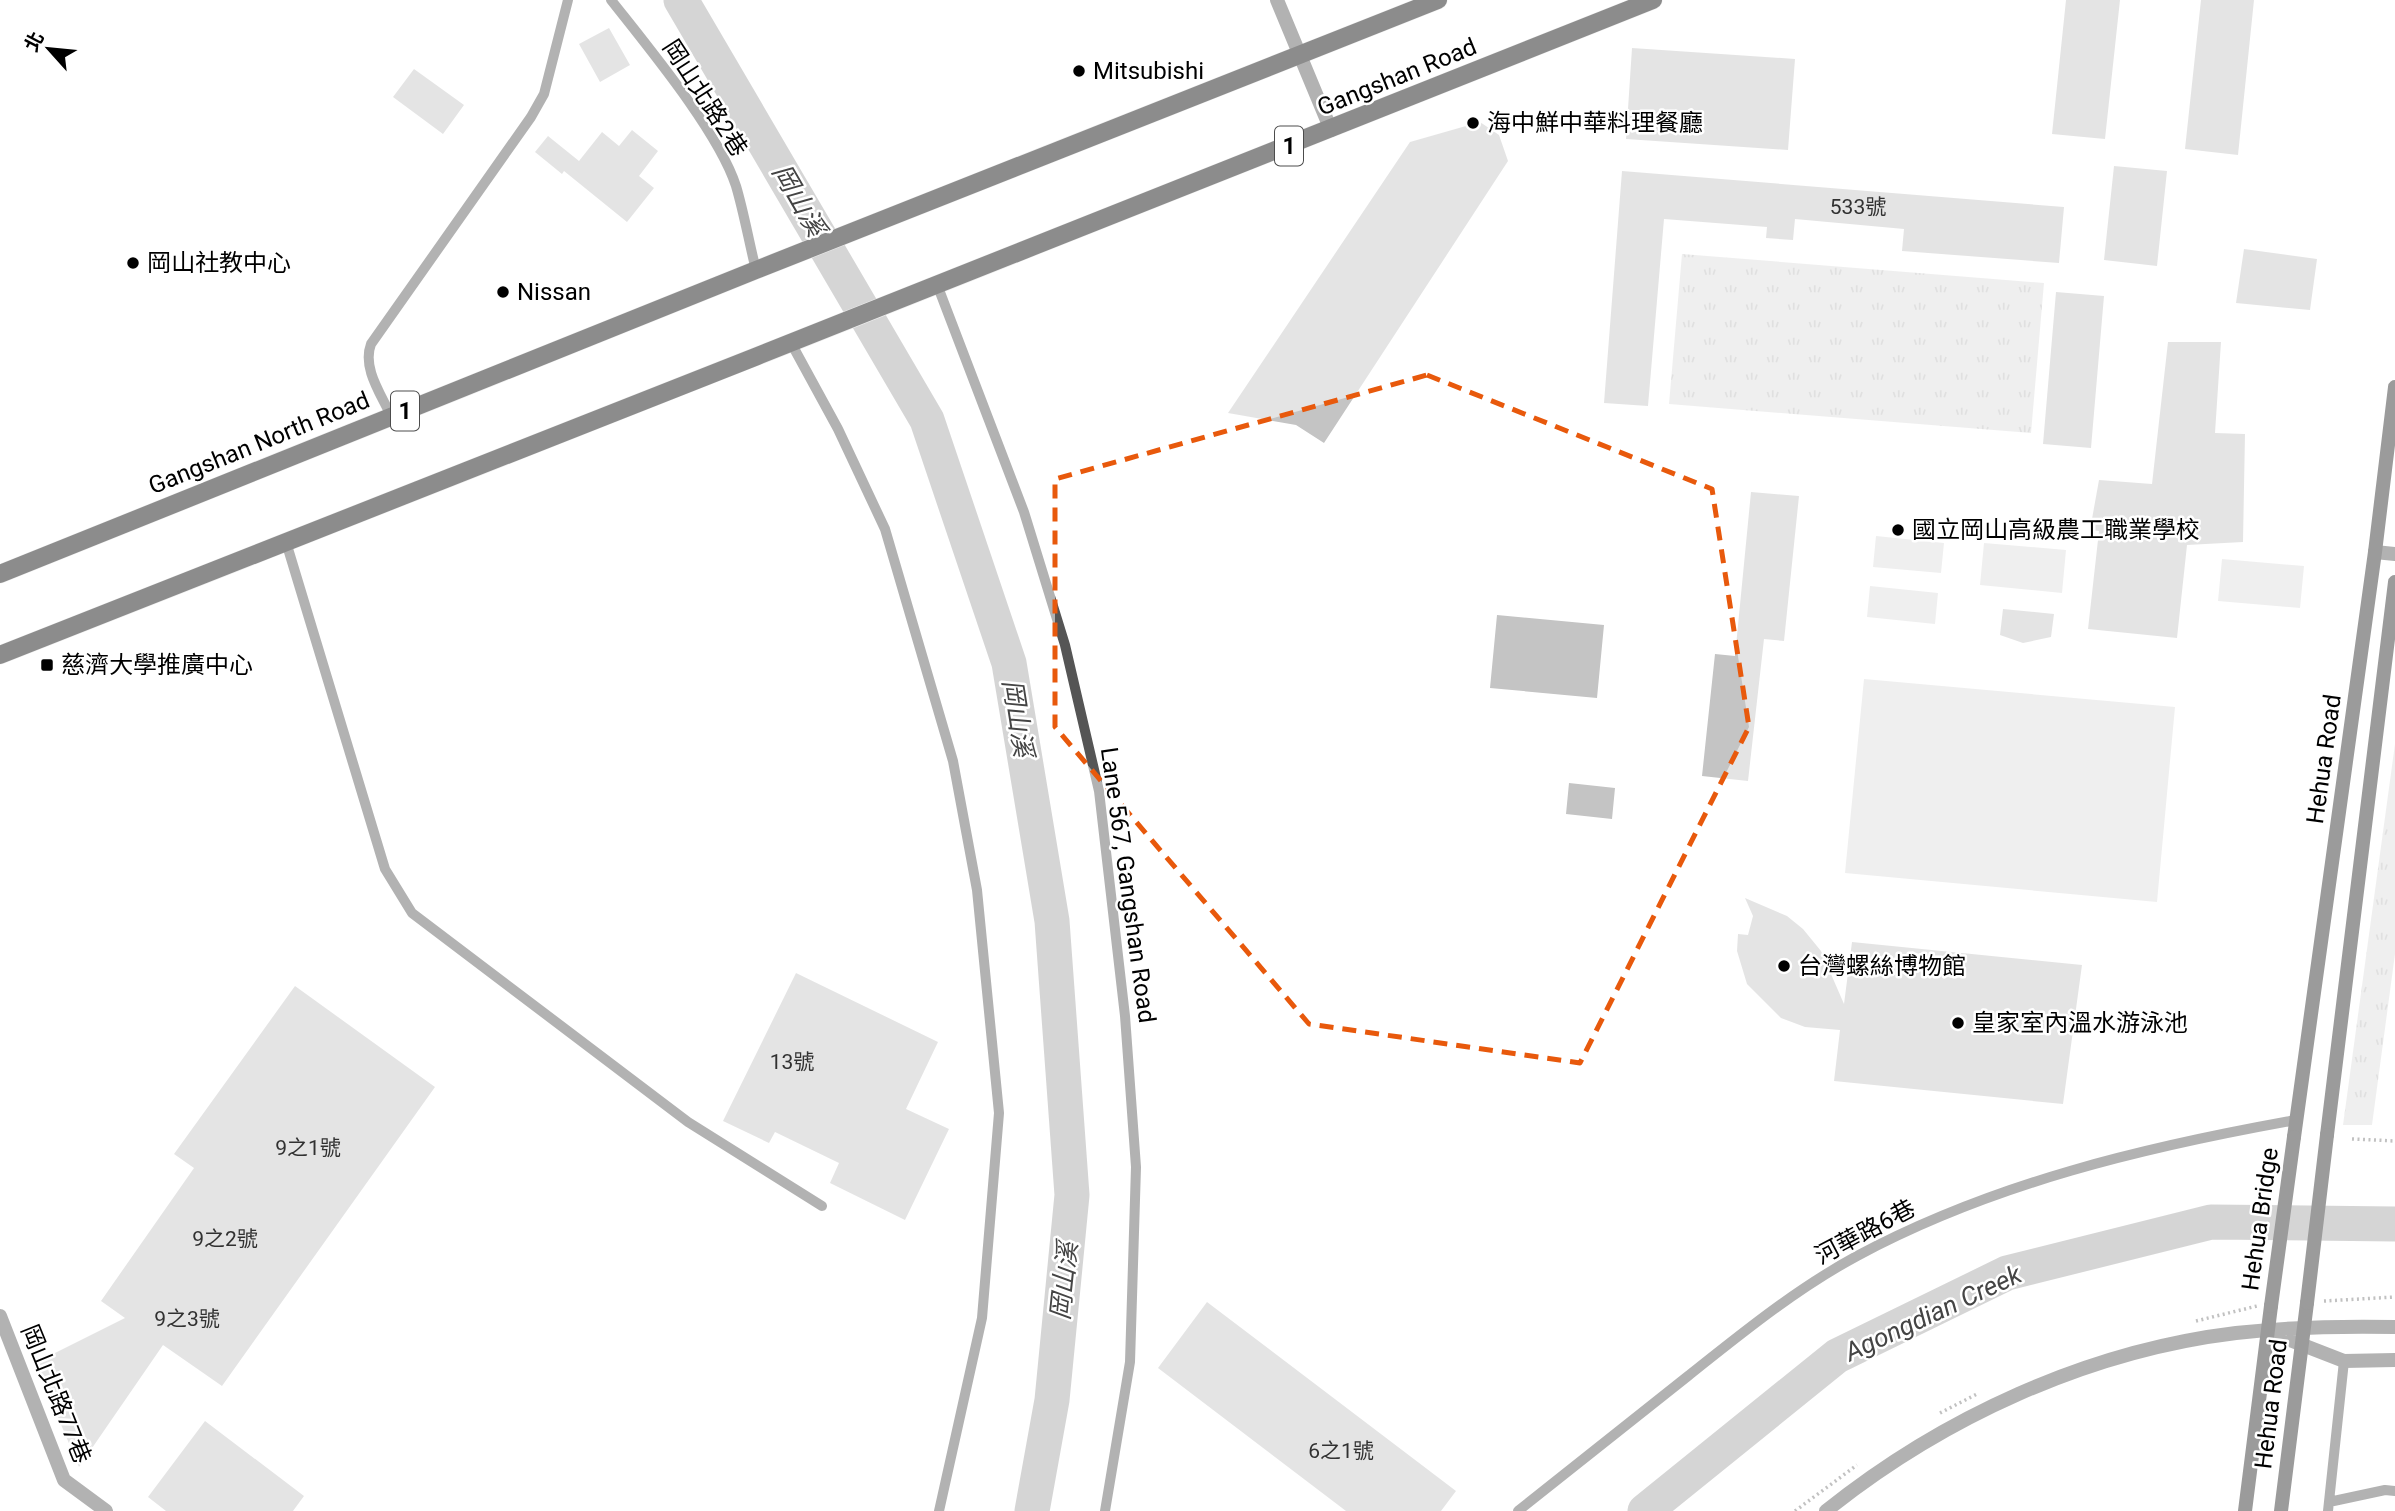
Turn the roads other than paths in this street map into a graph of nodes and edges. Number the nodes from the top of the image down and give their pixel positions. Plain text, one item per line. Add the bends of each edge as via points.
1 (568, 0) edge
2 (611, 0) edge
3 (1277, 0) edge
4 (1438, 0) edge
5 (1653, 0) edge
6 (1301, 55) junction
7 (1331, 130) junction
8 (756, 270) junction
9 (932, 289) junction
10 (790, 341) junction
11 (2395, 387) edge
12 (391, 416) junction
13 (286, 542) junction
14 (2375, 552) junction
15 (2395, 554) edge
16 (0, 574) edge
17 (2395, 582) edge
18 (0, 655) edge
19 (2296, 1120) junction
20 (2294, 1137) joint
21 (822, 1206) dead end
22 (2271, 1306) joint
23 (0, 1316) edge
24 (2395, 1327) edge
25 (2302, 1328) junction
26 (2268, 1331) junction
27 (2301, 1346) junction
28 (2395, 1360) edge
29 (2344, 1361) junction
30 (2395, 1491) edge
31 (2328, 1506) edge
32 (106, 1511) edge
33 (939, 1511) edge
34 (1105, 1511) edge
35 (1518, 1511) edge
36 (1826, 1511) edge
37 (2245, 1511) edge
38 (2281, 1511) edge

1 - 12 lane via 544,94 531,117 371,344 369,366
2 - 8 lane, 岡山北路2巷 via 688,103 723,159 735,185
3 - 6 street
4 - 6 main road, 1
5 - 7 main road, Gangshan Road / 1
6 - 7 street
6 - 8 main road, Gangshan North Road / 1
7 - 9 main road, Gangshan Road / 1
8 - 12 main road, Gangshan North Road / 1
9 - 10 main road, 1
9 - 34 lane, Lane 567, Gangshan Road via 1024,512 1065,645 1098,790 1125,1016 1136,1167 1130,1362
10 - 13 main road, 1
10 - 33 lane via 885,529 953,761 977,890 999,1113 982,1318
11 - 14 street, Hehua Road
12 - 16 main road, Gangshan North Road / 1
13 - 18 main road, 1
13 - 21 lane via 385,869 412,913 688,1122
14 - 15 street
14 - 19 street, Hehua Road
17 - 25 street, Hehua Road, bridge
19 - 20 street, Hehua Road
19 - 35 lane, 河華路6巷 via 2081,1167 1931,1220 1856,1257 1782,1302
20 - 22 street, Hehua Bridge, bridge
22 - 26 street, Hehua Road
23 - 32 street, 岡山北路77巷 via 64,1480
24 - 25 street
25 - 26 street
25 - 27 street, Hehua Road
26 - 27 street
26 - 36 street via 2156,1348 2020,1393 1874,1472
26 - 37 street, Hehua Road
27 - 29 street
27 - 38 street, Hehua Road
28 - 29 street
29 - 31 lane
30 - 31 lane

